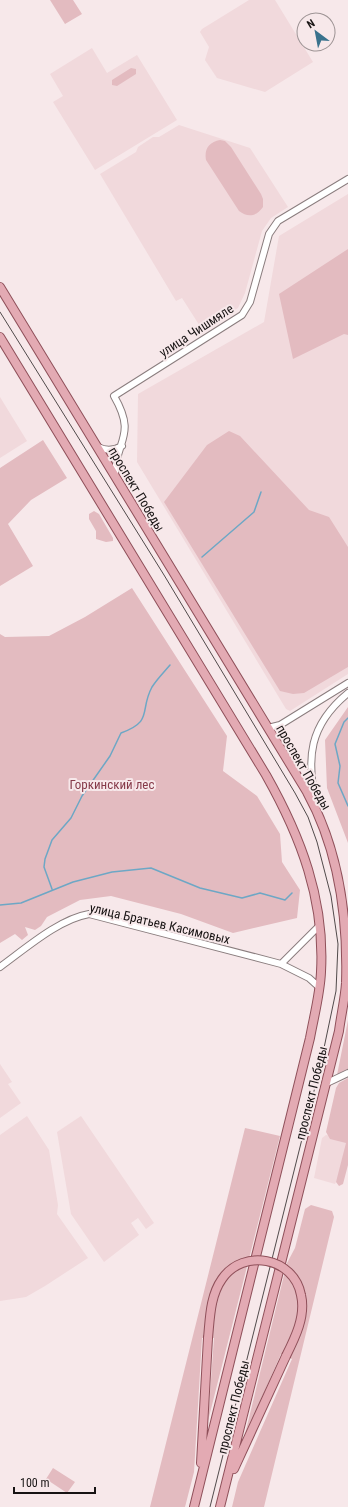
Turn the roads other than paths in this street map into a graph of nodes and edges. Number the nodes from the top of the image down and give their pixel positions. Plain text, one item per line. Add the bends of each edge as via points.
1 (348, 179) edge
2 (0, 287) edge
3 (0, 337) edge
4 (122, 446) junction
5 (98, 447) junction
6 (115, 476) junction
7 (348, 683) edge
8 (348, 693) edge
9 (268, 728) junction
10 (317, 810) junction
11 (319, 926) junction
12 (348, 955) edge
13 (281, 964) junction
14 (0, 967) edge
15 (320, 987) junction
16 (348, 1073) edge
17 (327, 1083) junction
18 (201, 1480) junction
19 (227, 1484) junction
20 (194, 1507) edge
21 (220, 1507) edge

1 - 4 street, улица Чишмяле via 273,227 250,302 242,315 114,396 125,421
2 - 5 main road, проспект Победы
3 - 11 main road, проспект Победы via 283,805 304,854 315,895
4 - 5 street via 113,450
4 - 6 street, улица Чишмяле
5 - 6 main road, проспект Победы
6 - 9 main road, проспект Победы
7 - 9 street via 280,725
8 - 10 street via 328,712 317,731 310,770
9 - 10 main road, проспект Победы
10 - 12 main road, проспект Победы via 342,892
11 - 13 street
11 - 15 main road, проспект Победы
12 - 17 main road, проспект Победы via 339,1031
13 - 14 street, улица Братьев Касимовых via 89,914 76,916 64,923
13 - 15 street, улица Братьев Касимовых via 309,978
15 - 18 main road, проспект Победы via 308,1046
16 - 17 street
17 - 19 main road, проспект Победы
18 - 19 main road, bridge via 203,1410 213,1299 222,1279 238,1264 256,1260 273,1261 296,1281 301,1295 302,1312 296,1334
18 - 20 main road, проспект Победы
19 - 21 main road, проспект Победы

